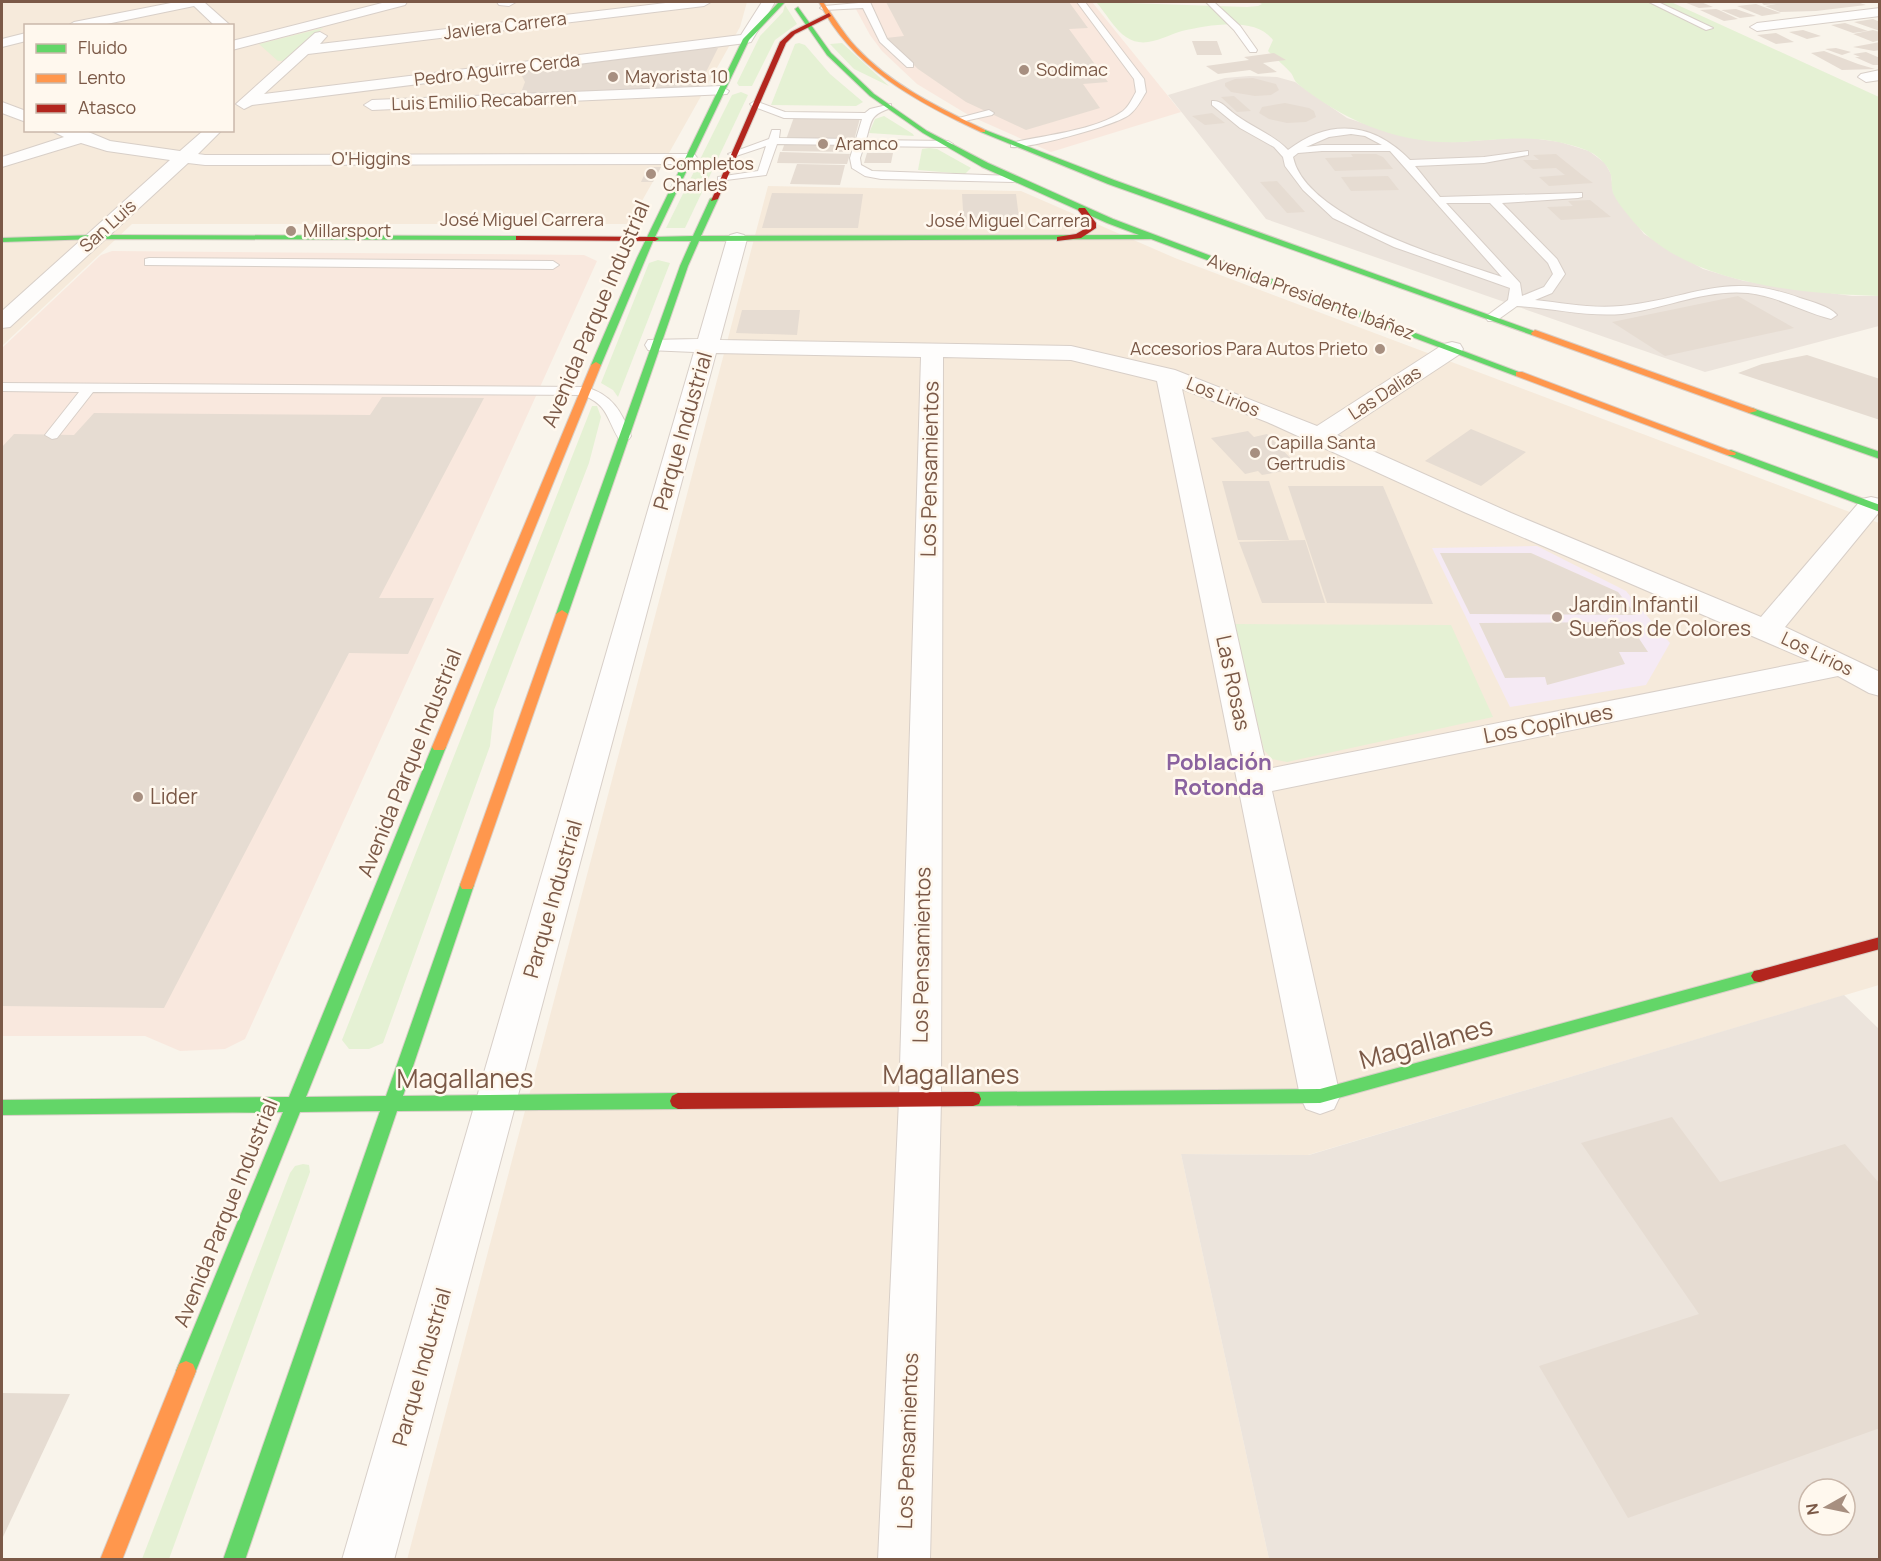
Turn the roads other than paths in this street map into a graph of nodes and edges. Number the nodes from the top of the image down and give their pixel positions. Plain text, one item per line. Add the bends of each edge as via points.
1 (195, 2) edge
2 (400, 2) edge
3 (504, 2) edge
4 (509, 2) edge
5 (704, 2) edge
6 (768, 2) edge
7 (782, 2) edge
8 (795, 2) edge
9 (1081, 2) edge
10 (1210, 2) edge
11 (1653, 2) edge
12 (866, 3) edge
13 (825, 8) edge
14 (1880, 12) edge
15 (338, 18) junction
16 (84, 24) edge
17 (222, 24) edge
18 (501, 27) junction
19 (808, 27) junction
20 (1756, 27) dead end
21 (1709, 28) dead end
22 (24, 38) edge
23 (746, 39) junction
24 (236, 40) edge
25 (2, 43) edge
26 (306, 50) junction
27 (1253, 50) dead end
28 (910, 65) dead end
29 (268, 71) junction
30 (744, 93) junction
31 (240, 98) edge
32 (24, 99) edge
33 (1215, 103) dead end
34 (2, 106) edge
35 (888, 106) junction
36 (989, 112) dead end
37 (784, 115) junction
38 (24, 116) edge
39 (868, 116) junction
40 (960, 119) junction
41 (62, 132) edge
42 (100, 132) edge
43 (212, 132) edge
44 (78, 139) junction
45 (772, 141) junction
46 (860, 142) junction
47 (948, 144) junction
48 (1015, 145) junction
49 (1393, 148) junction
50 (1524, 153) dead end
51 (733, 154) junction
52 (1288, 156) junction
53 (184, 158) junction
54 (689, 159) junction
55 (2, 162) edge
56 (1408, 164) junction
57 (1013, 178) junction
58 (722, 179) junction
59 (1578, 195) dead end
60 (1437, 200) junction
61 (1493, 200) junction
62 (1082, 210) junction
63 (96, 237) junction
64 (1151, 237) junction
65 (1193, 237) dead end
66 (1222, 237) dead end
67 (650, 239) junction
68 (695, 239) junction
69 (737, 239) junction
70 (1060, 239) junction
71 (2, 240) edge
72 (1279, 242) junction
73 (149, 262) dead end
74 (553, 265) dead end
75 (1516, 286) junction
76 (1515, 302) junction
77 (1831, 315) dead end
78 (1492, 318) junction
79 (2, 322) edge
80 (656, 345) junction
81 (707, 346) junction
82 (1452, 349) junction
83 (932, 350) junction
84 (1167, 375) junction
85 (2, 387) edge
86 (89, 387) junction
87 (249, 388) junction
88 (585, 391) junction
89 (365, 402) dead end
90 (52, 435) dead end
91 (624, 436) junction
92 (1319, 436) junction
93 (1880, 456) edge
94 (1875, 507) edge
95 (1766, 630) junction
96 (1842, 666) junction
97 (1880, 686) edge
98 (1254, 783) junction
99 (1880, 944) edge
100 (1320, 1096) junction
101 (920, 1100) junction
102 (293, 1103) junction
103 (496, 1103) junction
104 (390, 1104) junction
105 (2, 1107) edge
106 (111, 1560) edge
107 (234, 1560) edge
108 (368, 1560) edge
109 (904, 1560) edge

1 - 16 street
1 - 17 street
2 - 15 street
3 - 4 street, Javiera Carrera
3 - 18 street
5 - 18 street, Javiera Carrera
6 - 23 street
7 - 23 main road, Avenida Parque Industrial
8 - 19 main road, Avenida Presidente Ibáñez
9 - 48 lane via 1139,79 1141,92 1123,114 1061,135
10 - 27 lane
11 - 21 lane
12 - 13 lane
12 - 28 lane via 883,40
13 - 19 main road, Avenida Parque Industrial
13 - 40 main road, Avenida Presidente Ibáñez via 848,40 876,67
14 - 20 street
15 - 24 street
15 - 26 street
18 - 26 street, Javiera Carrera
19 - 30 main road, Avenida Parque Industrial via 784,39
19 - 35 main road, Avenida Presidente Ibáñez via 836,63
22 - 25 street
23 - 30 main road, Avenida Parque Industrial
23 - 31 street, Pedro Aguirre Cerda
24 - 29 street
26 - 29 street
29 - 31 street
30 - 31 street, Luis Emilio Recabarren via 347,105
30 - 37 lane
30 - 51 main road, Avenida Parque Industrial
30 - 54 main road, Avenida Parque Industrial
32 - 34 street
33 - 52 lane
34 - 38 street
35 - 39 lane
35 - 47 main road, Avenida Presidente Ibáñez
36 - 40 lane
37 - 39 lane
37 - 45 lane
39 - 46 lane
40 - 48 main road, Avenida Presidente Ibáñez
41 - 44 street, O'Higgins
42 - 44 street
43 - 53 street, San Luis
44 - 53 street, O'Higgins
44 - 55 street
45 - 46 lane
45 - 51 lane
45 - 58 lane via 762,173
46 - 47 lane
46 - 57 lane via 856,166 869,174
47 - 57 main road, Avenida Presidente Ibáñez
48 - 72 main road, Avenida Presidente Ibáñez
49 - 52 lane via 1322,148
49 - 52 lane via 1371,134 1341,131 1305,142
49 - 56 lane
50 - 56 lane via 1484,160
51 - 58 main road, Avenida Parque Industrial
52 - 75 lane via 1298,176 1337,216 1398,245
53 - 54 street, O'Higgins
53 - 63 street, San Luis
54 - 67 main road, Avenida Parque Industrial
56 - 60 lane
57 - 62 main road, Avenida Presidente Ibáñez
58 - 68 main road, Avenida Parque Industrial
59 - 61 lane
60 - 61 lane
60 - 75 lane
61 - 76 lane via 1553,261 1559,274 1548,290
62 - 64 main road, Avenida Presidente Ibáñez
62 - 70 main road via 1092,228 1078,236
63 - 67 main road, José Miguel Carrera
63 - 71 main road, José Miguel Carrera
63 - 79 street, San Luis
64 - 65 main road, José Miguel Carrera
64 - 70 main road, José Miguel Carrera
64 - 82 main road, Avenida Presidente Ibáñez
66 - 72 main road
67 - 68 main road, José Miguel Carrera
67 - 88 main road, Avenida Parque Industrial
68 - 69 main road, José Miguel Carrera
68 - 80 main road, Avenida Parque Industrial
69 - 70 main road, José Miguel Carrera
69 - 81 street, Parque Industrial
72 - 78 main road, Avenida Presidente Ibáñez
73 - 74 lane
75 - 76 lane
76 - 77 lane via 1621,310 1734,288 1791,297
76 - 78 lane
78 - 93 main road, Avenida Presidente Ibáñez
80 - 81 street, Los Lirios
80 - 91 main road, Avenida Parque Industrial
81 - 83 street, Los Lirios
81 - 103 street, Parque Industrial
82 - 92 street, Las Dalias
82 - 94 main road, Avenida Presidente Ibáñez
83 - 84 street, Los Lirios via 1071,353
83 - 101 street, Los Pensamientos
84 - 92 street, Los Lirios
84 - 98 street, Las Rosas
85 - 86 lane
86 - 87 lane
86 - 90 lane
87 - 88 lane
87 - 89 lane via 277,399
88 - 91 lane via 610,404
88 - 102 main road, Avenida Parque Industrial
91 - 104 main road, Avenida Parque Industrial
92 - 95 street, Los Lirios
94 - 95 street
95 - 96 street, Los Lirios
96 - 97 street, Los Lirios
96 - 98 street, Los Copihues
98 - 100 street, Las Rosas
99 - 100 main road, Magallanes
100 - 101 main road, Magallanes
101 - 103 main road, Magallanes
101 - 109 street, Los Pensamientos
102 - 104 main road, Magallanes
102 - 105 main road, Magallanes
102 - 106 main road, Avenida Parque Industrial
103 - 104 main road, Magallanes
103 - 108 street, Parque Industrial
104 - 107 main road, Avenida Parque Industrial

